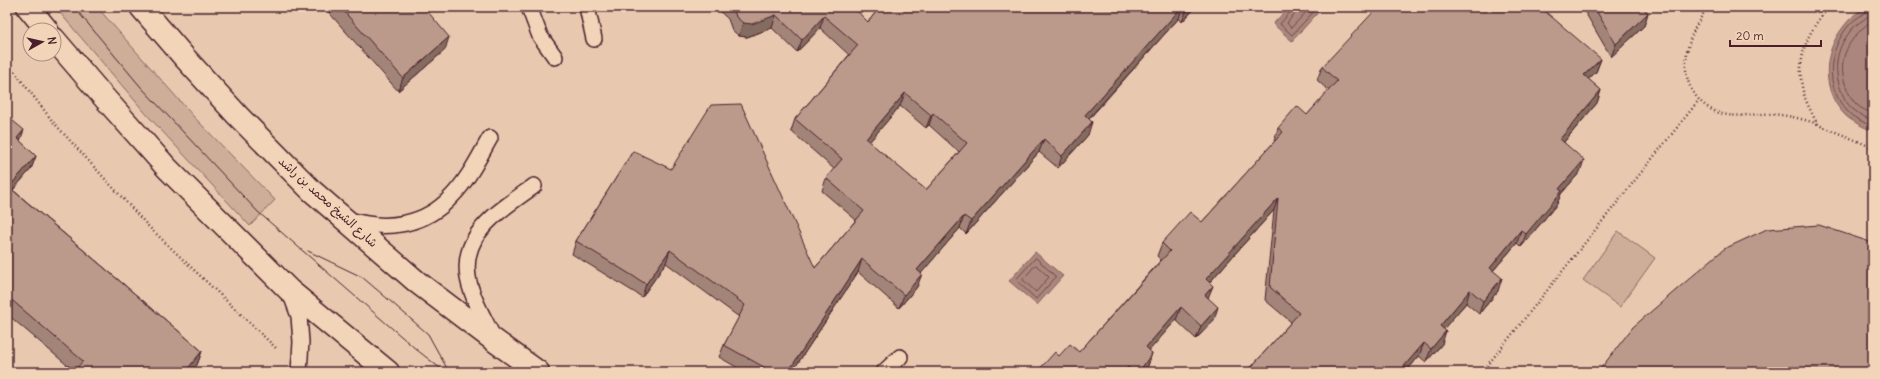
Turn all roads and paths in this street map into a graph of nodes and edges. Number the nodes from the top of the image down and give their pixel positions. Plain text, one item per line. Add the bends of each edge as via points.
1 (28, 7) edge
2 (140, 7) edge
3 (529, 7) edge
4 (588, 7) edge
5 (1708, 7) edge
6 (1830, 7) edge
7 (40, 22) edge
8 (594, 39) dead end
9 (62, 48) edge
10 (555, 57) dead end
11 (7, 62) edge
12 (1698, 100) junction
13 (1818, 124) junction
14 (490, 138) dead end
15 (1873, 148) edge
16 (534, 186) dead end
17 (345, 219) junction
18 (290, 292) junction
19 (495, 341) junction
20 (900, 357) dead end
21 (299, 371) edge
22 (388, 372) edge
23 (538, 372) edge
24 (884, 372) edge
25 (1482, 372) edge

1 - 7 main road
2 - 17 main road, شارع الشيخ محمد بن راشد via 238,116 312,191
3 - 10 lane via 540,36
4 - 8 lane
5 - 12 path via 1692,33 1686,62 1686,75
6 - 13 path via 1820,16 1810,32 1800,67 1807,103
9 - 18 main road via 167,168
11 - 21 path via 54,124 149,227
12 - 13 path via 1712,110 1729,115 1772,114
12 - 25 path
13 - 15 path
14 - 17 lane via 467,178 435,212 414,222 391,226 368,226
16 - 19 lane via 494,215 479,230 470,249 467,270 471,291
17 - 19 main road, شارع الشيخ محمد بن راشد via 417,282
18 - 21 lane via 298,316 301,342
18 - 22 main road
19 - 23 main road, شارع الشيخ محمد بن راشد
20 - 24 lane

